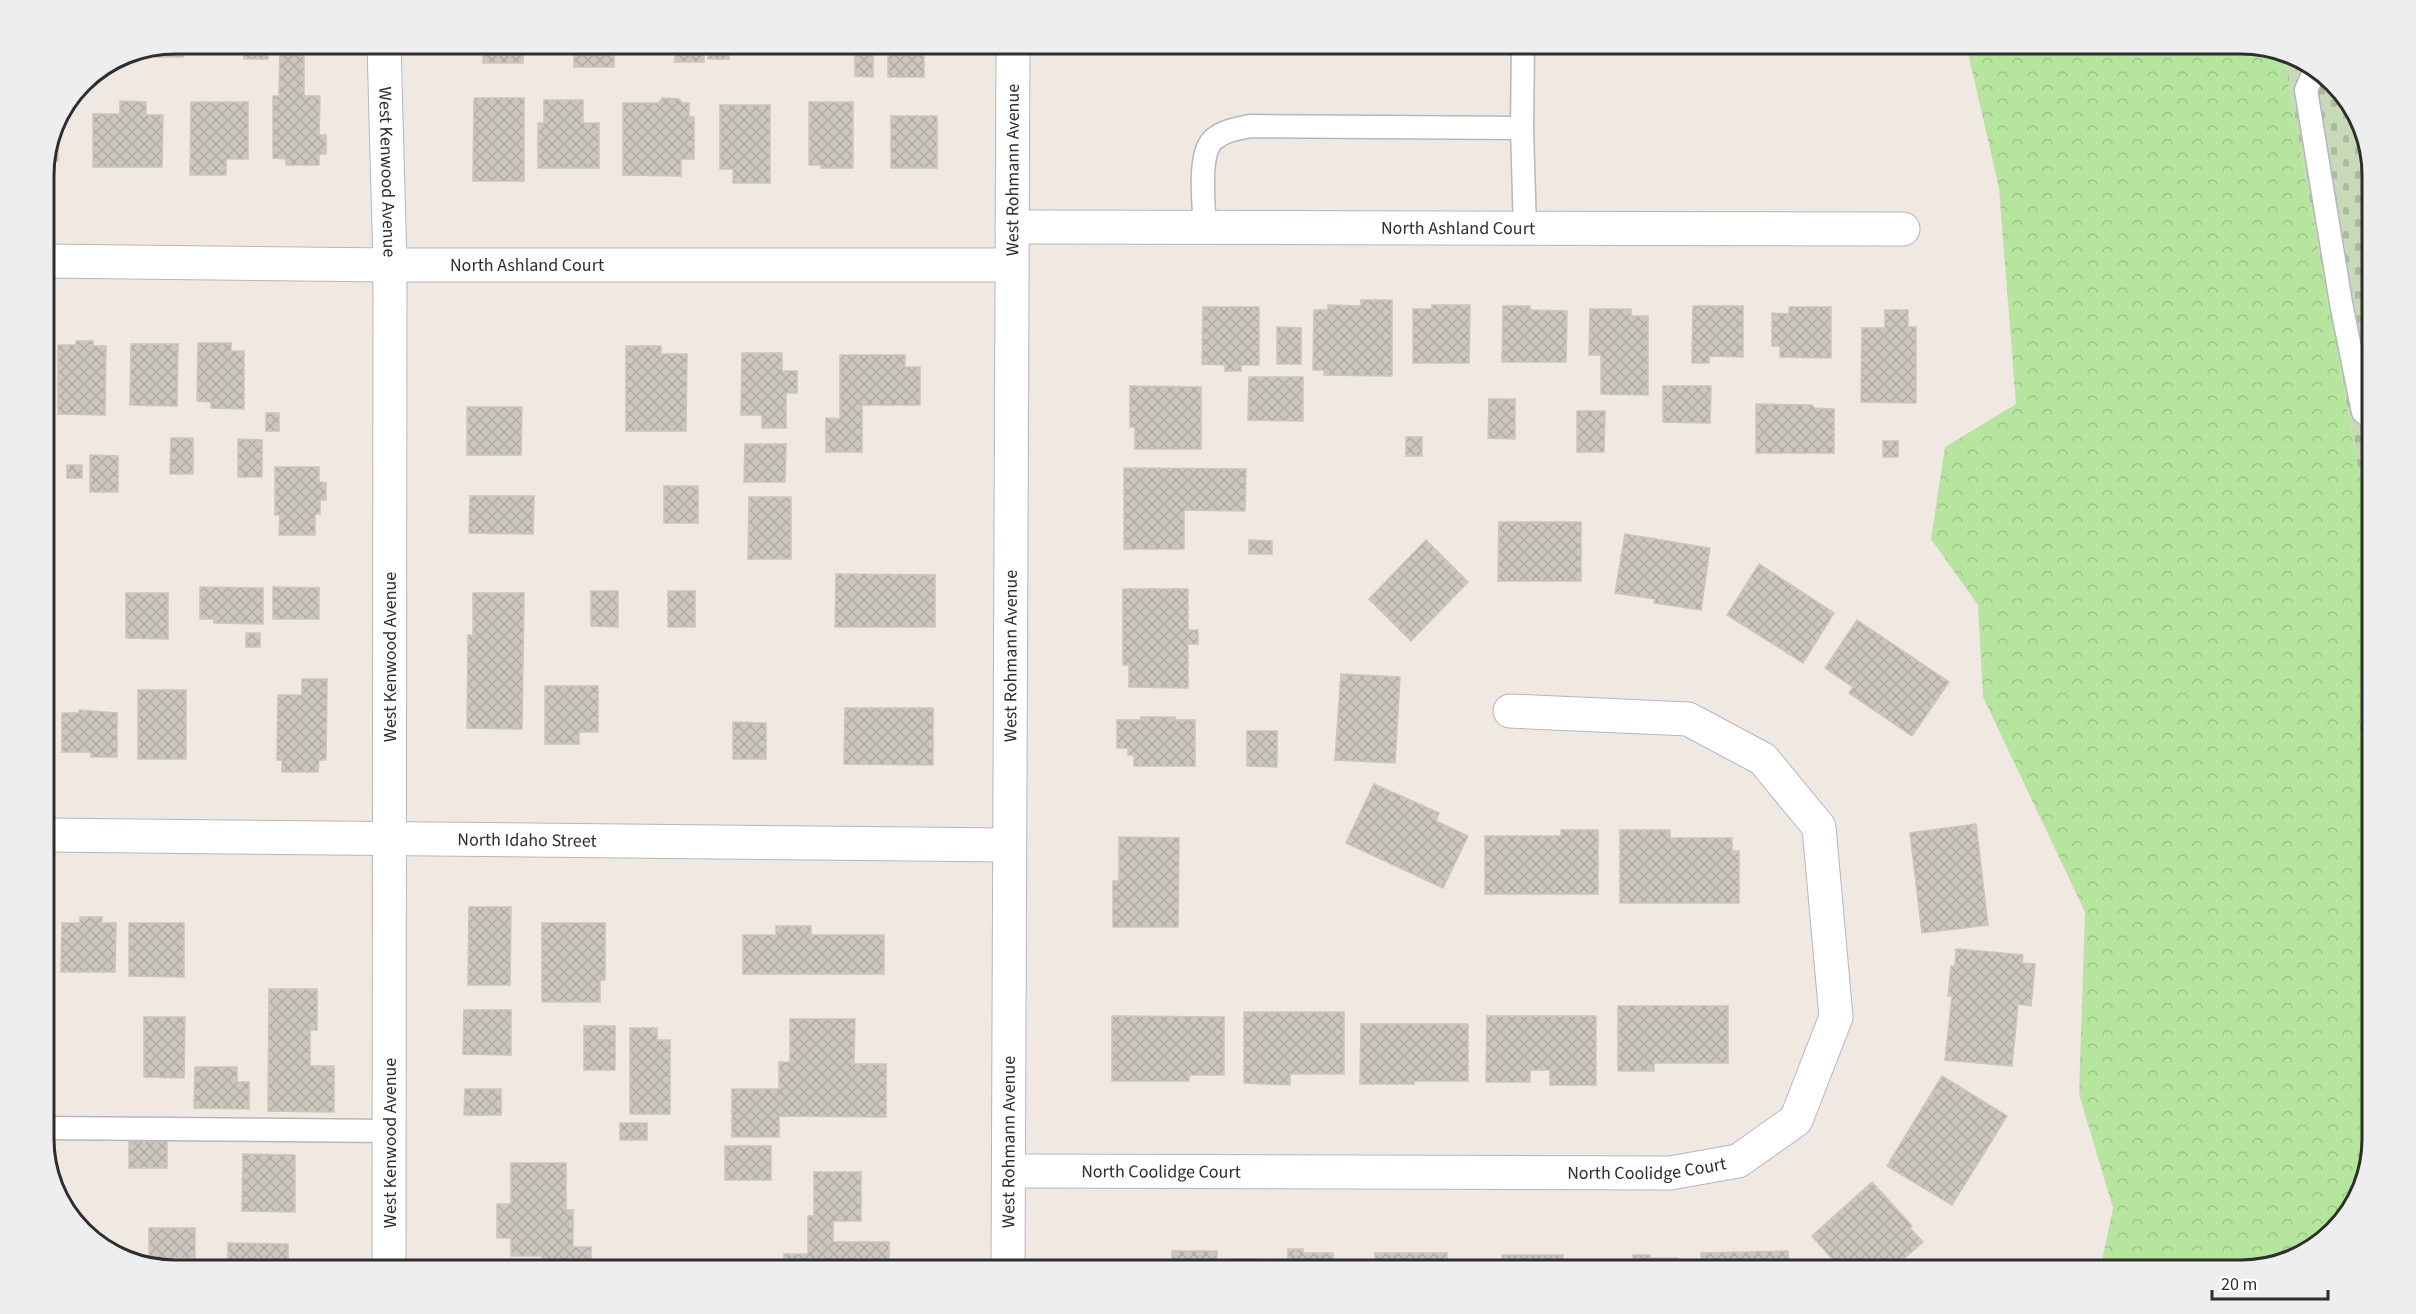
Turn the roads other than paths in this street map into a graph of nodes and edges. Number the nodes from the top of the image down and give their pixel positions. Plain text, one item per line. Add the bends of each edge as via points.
1 (384, 54) edge
2 (1013, 54) edge
3 (1523, 54) edge
4 (2312, 77) edge
5 (1522, 128) junction
6 (1012, 227) junction
7 (1205, 227) junction
8 (1903, 229) dead end
9 (1525, 230) junction
10 (54, 261) edge
11 (390, 265) junction
12 (1012, 265) junction
13 (2362, 407) edge
14 (1510, 711) dead end
15 (54, 835) edge
16 (390, 838) junction
17 (1009, 845) junction
18 (54, 1128) edge
19 (390, 1131) junction
20 (1009, 1171) junction
21 (389, 1260) edge
22 (1008, 1260) edge

1 - 11 street, West Kenwood Avenue
2 - 6 street, West Rohmann Avenue
3 - 5 lane
4 - 13 lane via 2306,90
5 - 7 lane via 1250,126 1229,130 1212,140 1205,155
5 - 9 lane
6 - 7 street, North Ashland Court
6 - 12 street, West Rohmann Avenue
7 - 9 street, North Ashland Court
8 - 9 street, North Ashland Court
10 - 11 street, North Ashland Court
11 - 12 street, North Ashland Court
11 - 16 street, West Kenwood Avenue
12 - 17 street, West Rohmann Avenue
14 - 20 street, North Coolidge Court via 1688,719 1763,759 1819,827 1836,1017 1796,1120 1738,1161 1670,1173
15 - 16 street, North Idaho Street
16 - 17 street, North Idaho Street
16 - 19 street, West Kenwood Avenue
17 - 20 street, West Rohmann Avenue
18 - 19 lane
19 - 21 street, West Kenwood Avenue
20 - 22 street, West Rohmann Avenue

